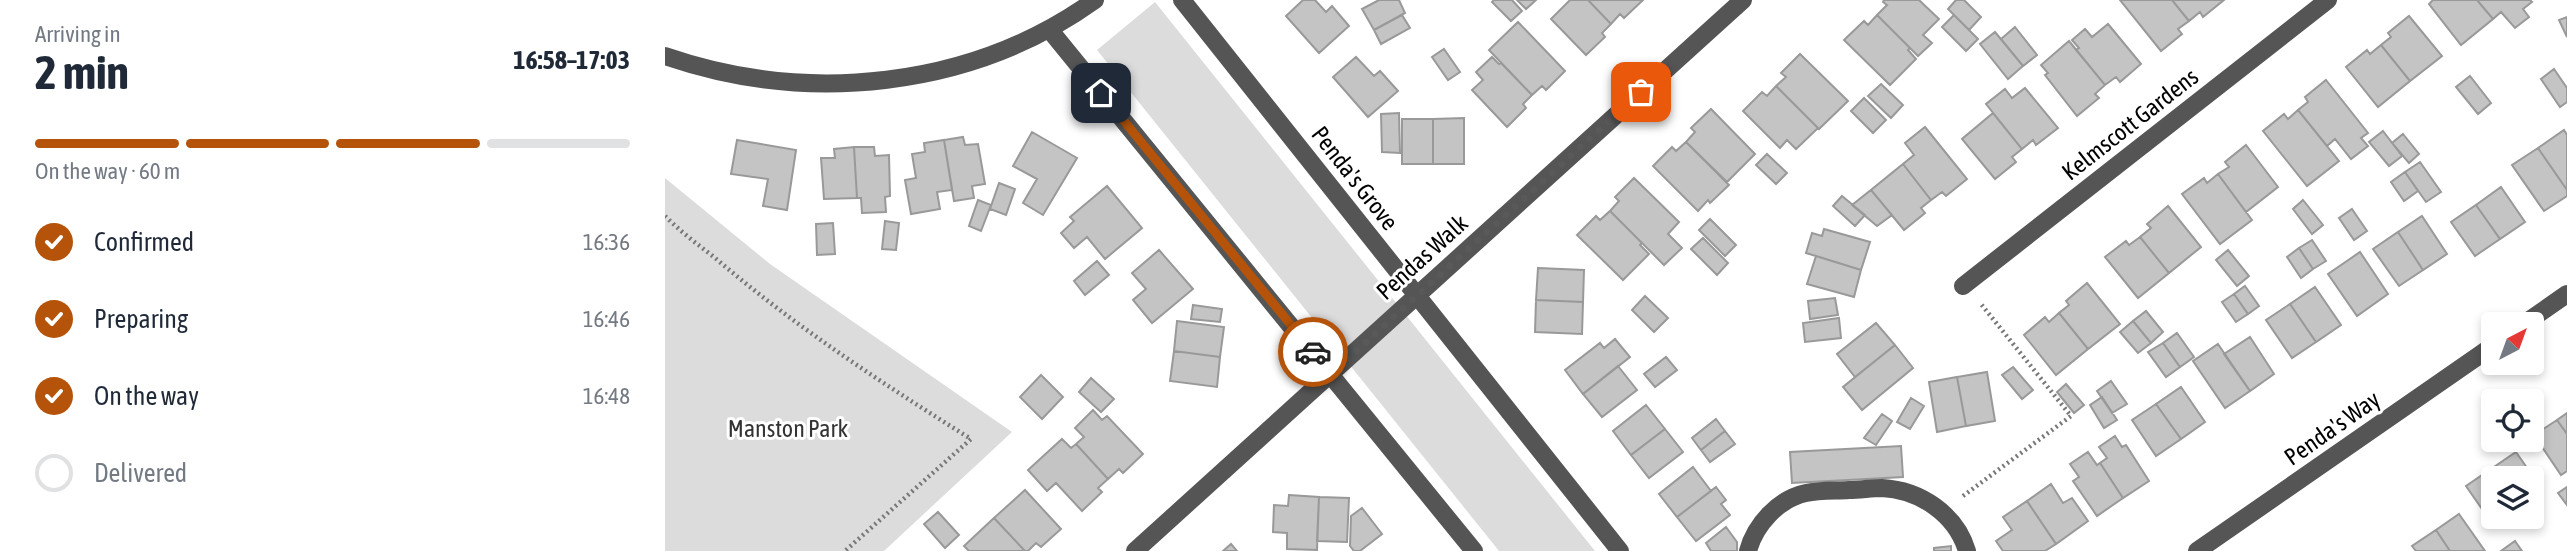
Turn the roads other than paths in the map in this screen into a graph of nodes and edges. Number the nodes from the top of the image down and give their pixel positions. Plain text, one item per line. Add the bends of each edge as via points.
1 (1095, 0) edge
2 (1182, 0) edge
3 (1743, 0) edge
4 (2328, 0) edge
5 (1049, 29) junction
6 (665, 56) edge
7 (1963, 286) road end
8 (2567, 294) edge
9 (1416, 295) junction
10 (2541, 312) edge
11 (2481, 354) edge
12 (1331, 374) junction
13 (1135, 551) edge
14 (1474, 551) edge
15 (1620, 551) edge
16 (1748, 551) edge
17 (1967, 551) edge
18 (2197, 551) edge

1 - 5 street
2 - 9 street, Penda's Grove
3 - 9 street, Pendas Walk
4 - 7 street, Kelmscott Gardens
5 - 6 street via 934,72 853,84 812,85 730,75
5 - 12 street
8 - 10 street
9 - 12 street, Pendas Walk
9 - 15 street, Penda's Grove
11 - 18 street, Penda's Way
12 - 13 street, Pendas Walk
12 - 14 street
16 - 17 street via 1756,528 1787,500 1806,493 1882,488 1908,494 1944,513 1959,528

